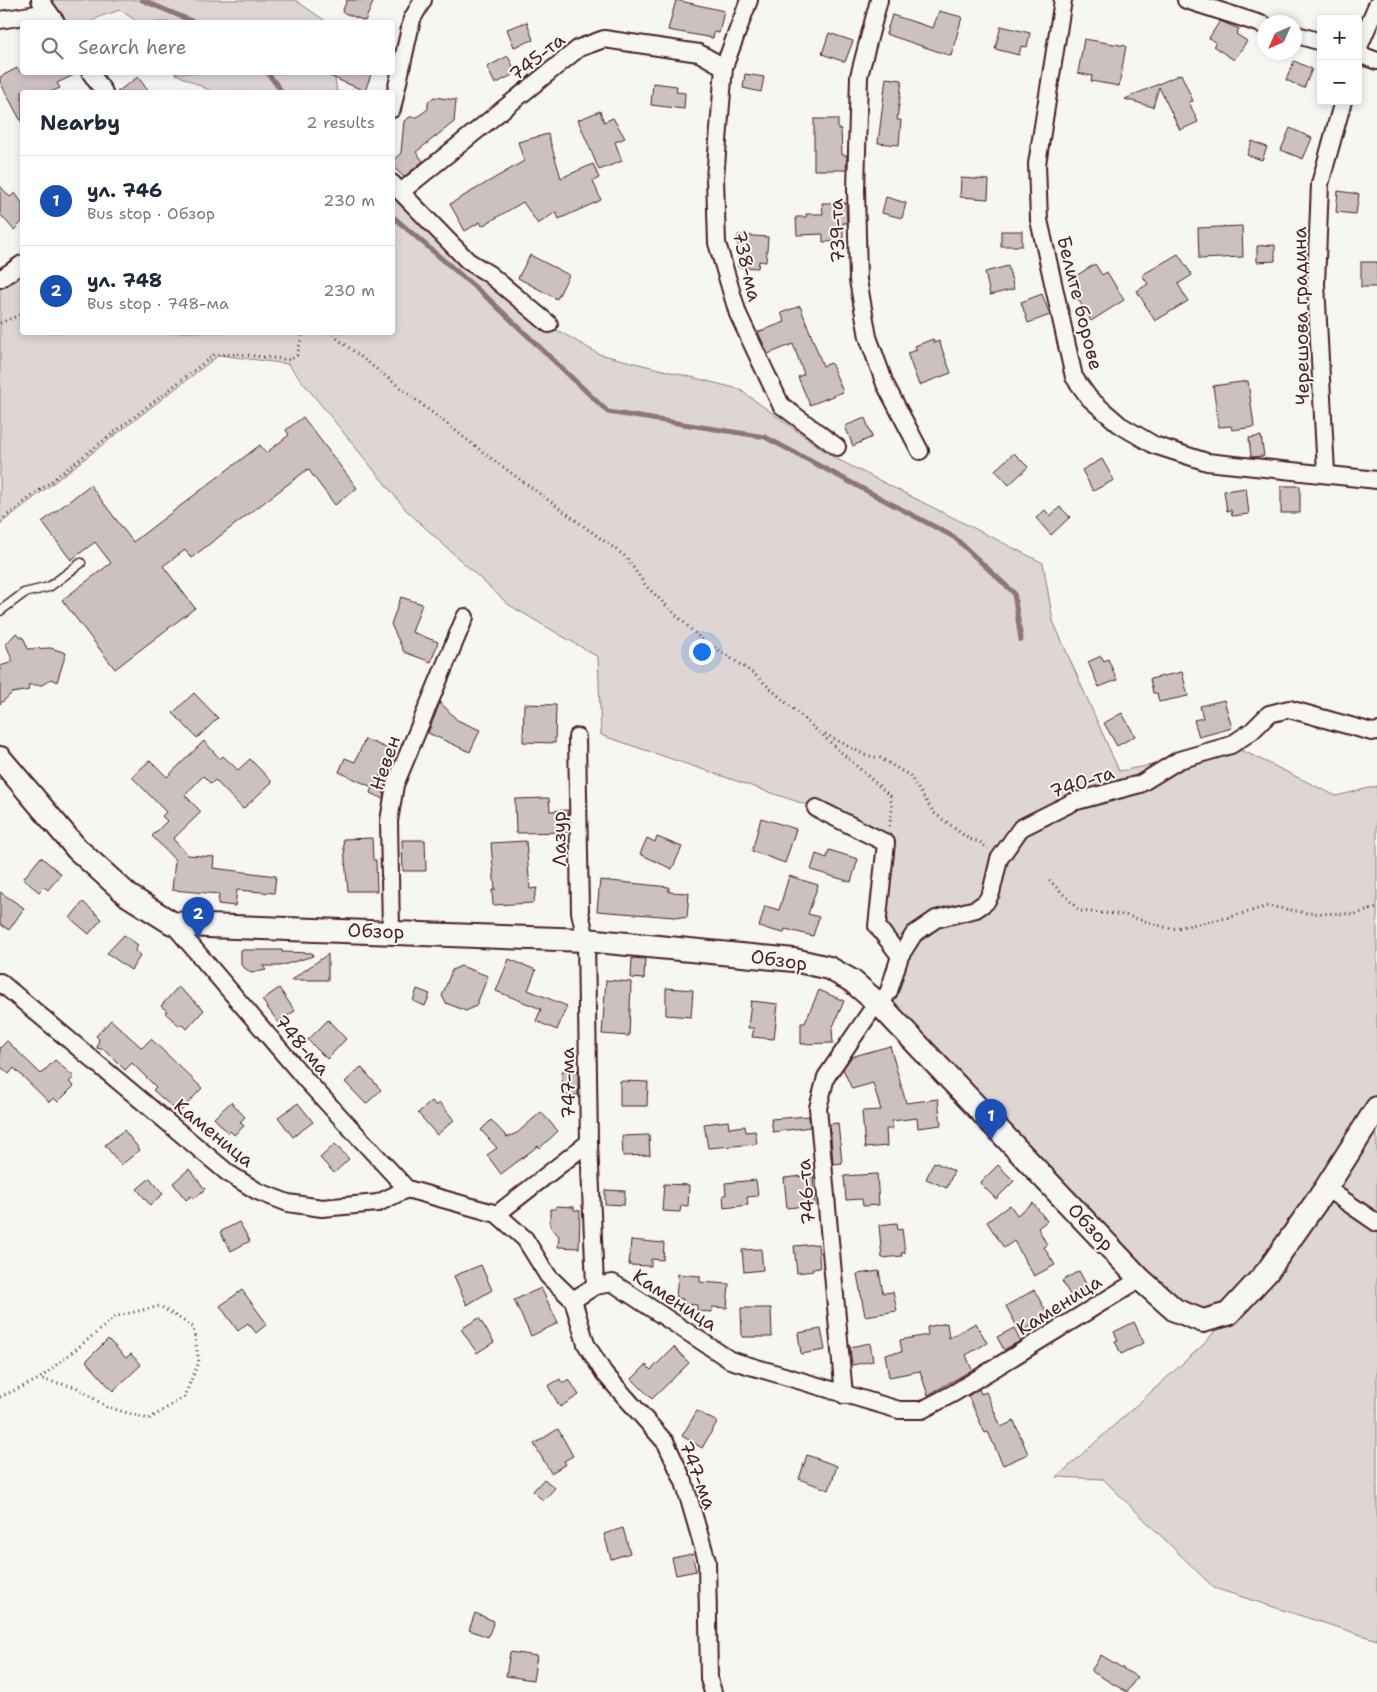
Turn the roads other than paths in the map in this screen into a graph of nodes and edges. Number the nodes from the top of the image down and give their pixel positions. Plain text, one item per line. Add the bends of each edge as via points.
1 (423, 0) edge
2 (749, 0) edge
3 (880, 0) edge
4 (1063, 0) edge
5 (1186, 0) edge
6 (1377, 5) edge
7 (48, 12) edge
8 (0, 20) edge
9 (1257, 23) edge
10 (1302, 36) edge
11 (1362, 40) edge
12 (1317, 41) edge
13 (1362, 55) edge
14 (1377, 61) edge
15 (724, 67) junction
16 (92, 75) edge
17 (103, 90) edge
18 (395, 95) edge
19 (1342, 105) edge
20 (397, 187) edge
21 (20, 265) edge
22 (0, 279) edge
23 (549, 324) dead end
24 (837, 447) dead end
25 (920, 451) dead end
26 (1326, 473) junction
27 (1377, 480) edge
28 (81, 562) dead end
29 (0, 611) edge
30 (465, 617) dead end
31 (1377, 731) edge
32 (577, 737) dead end
33 (0, 758) edge
34 (816, 808) dead end
35 (172, 923) junction
36 (390, 931) junction
37 (586, 940) junction
38 (900, 956) junction
39 (0, 982) edge
40 (880, 1005) junction
41 (1377, 1108) edge
42 (589, 1142) junction
43 (1326, 1188) junction
44 (407, 1189) junction
45 (497, 1214) junction
46 (1377, 1223) edge
47 (1140, 1279) junction
48 (595, 1286) junction
49 (573, 1300) junction
50 (844, 1395) junction
51 (713, 1692) edge

1 - 18 street via 412,19
2 - 15 street, 738-ма
3 - 25 street, 739-та via 859,76 858,280 873,353 885,384
4 - 26 street, Белите борове via 1037,164 1039,220 1074,377 1089,398 1120,425 1154,445 1206,462
5 - 9 street
6 - 11 street
7 - 8 street
10 - 12 street
13 - 14 street
15 - 20 street, 745-та via 699,53 604,39 579,48
15 - 24 street, 738-ма via 715,178 717,243 738,314 780,405
16 - 17 street
19 - 26 street, Черешова градина via 1320,184 1316,284
20 - 23 street via 468,261 489,274
21 - 22 street
26 - 27 street, Белите борове
28 - 29 lane via 49,587 24,593
30 - 36 street, Невен via 395,785 389,821
31 - 38 street, 740-та via 1289,709 1269,714 1231,745 1179,760 1140,784 1073,802 1021,828 999,859 986,902 976,909 922,926
32 - 37 street, Лазур via 580,912
33 - 35 street, Обзор via 77,849 128,896
34 - 38 street via 886,843 877,926
35 - 36 street, Обзор
35 - 44 street, 748-ма via 306,1080
36 - 37 street, Обзор
37 - 40 street, Обзор via 794,960 828,968 852,981
37 - 42 street, 747-ма
38 - 40 street, 740-та via 889,990
39 - 44 street, Каменица via 228,1173 257,1191 288,1202 322,1208 378,1203
40 - 47 street, Обзор
40 - 50 street, 746-та via 871,1011 826,1077 818,1108
41 - 43 street, Обзор
42 - 45 street
42 - 48 street, 747-ма
43 - 46 street
43 - 47 street, Обзор via 1267,1272 1228,1314 1203,1321 1175,1310
44 - 45 street
45 - 49 street via 525,1239 548,1276
47 - 50 street, Каменица via 922,1410 899,1410
48 - 49 street
48 - 50 street, Каменица via 613,1283 730,1360
49 - 51 street, 747-ма via 586,1344 604,1373 666,1443 684,1482 707,1561 709,1679

